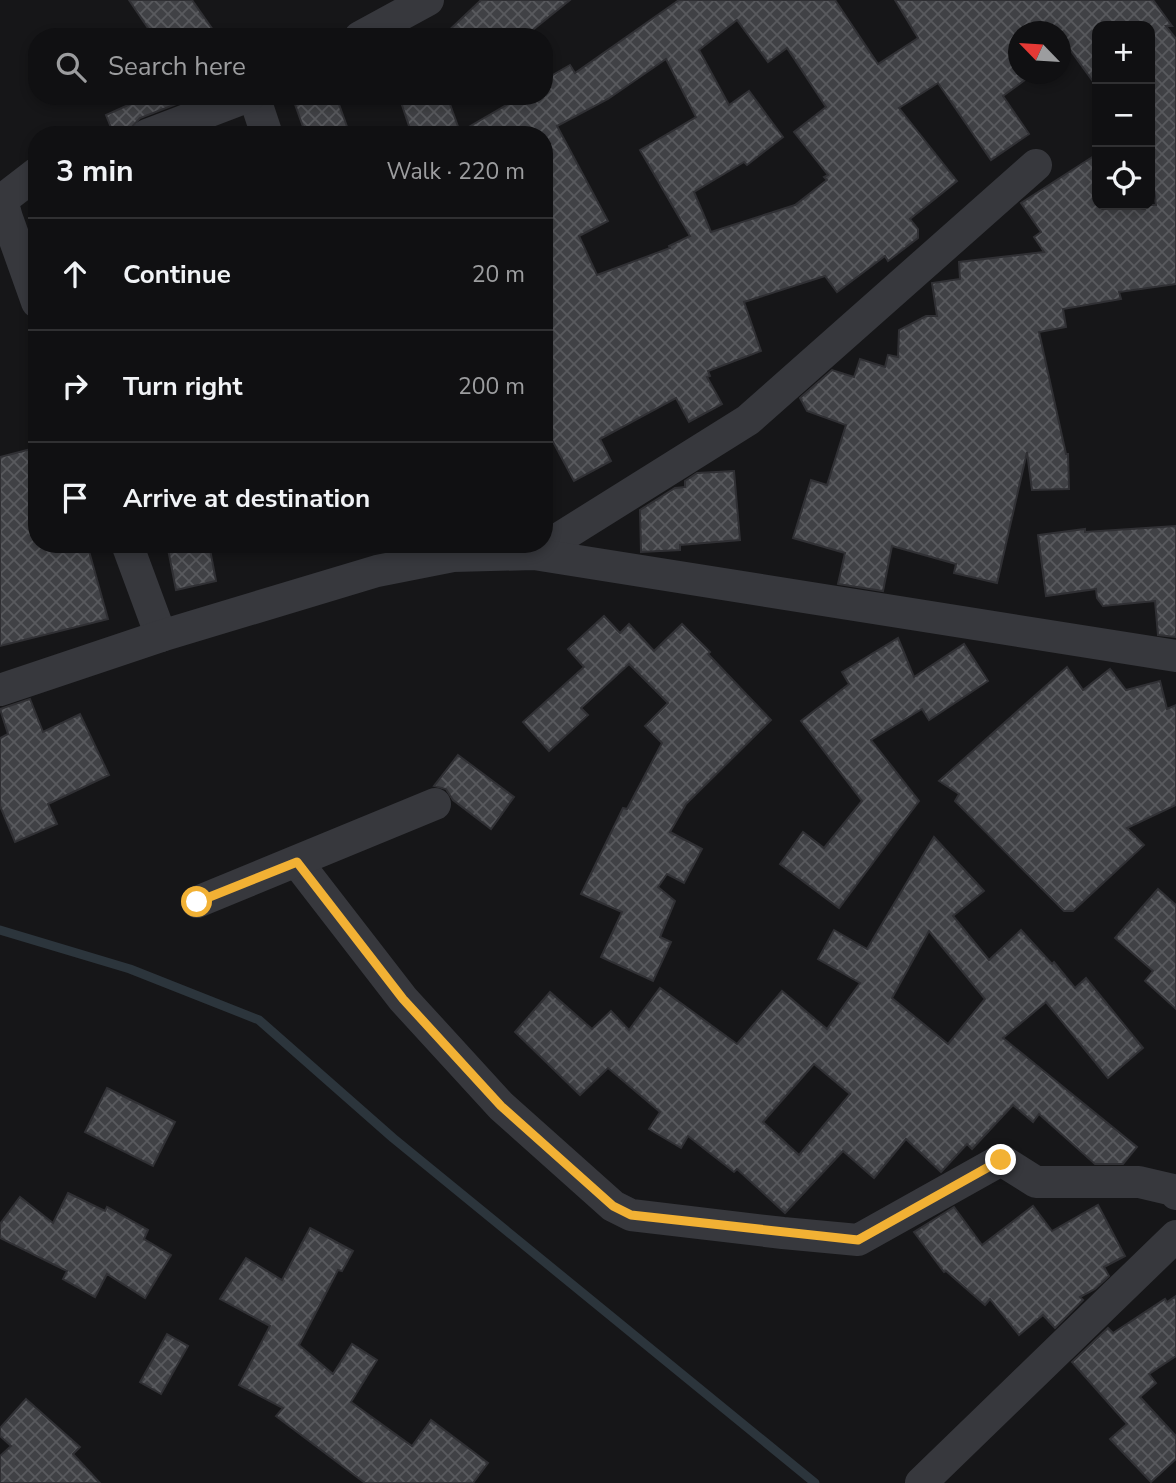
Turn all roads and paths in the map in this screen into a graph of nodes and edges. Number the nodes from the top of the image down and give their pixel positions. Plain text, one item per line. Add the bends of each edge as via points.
1 (428, 0) edge
2 (377, 28) edge
3 (227, 105) edge
4 (255, 105) edge
5 (171, 126) edge
6 (263, 126) edge
7 (1036, 165) dead end
8 (28, 180) edge
9 (28, 278) edge
10 (553, 542) edge
11 (130, 553) edge
12 (411, 554) edge
13 (534, 554) joint
14 (161, 636) junction
15 (1176, 656) edge
16 (0, 690) edge
17 (435, 804) dead end
18 (297, 862) junction
19 (197, 902) dead end
20 (1176, 1194) edge
21 (1176, 1236) edge
22 (921, 1483) edge

1 - 2 street
3 - 5 street
4 - 6 street
7 - 10 street via 748,420
8 - 9 street via 2,200
11 - 14 street
12 - 13 street
12 - 14 street via 377,571
13 - 15 street
14 - 16 street
17 - 18 street
18 - 19 street
18 - 20 street via 403,999 501,1106 613,1206 631,1215 858,1240 1001,1160 1036,1182 1139,1182
21 - 22 street

